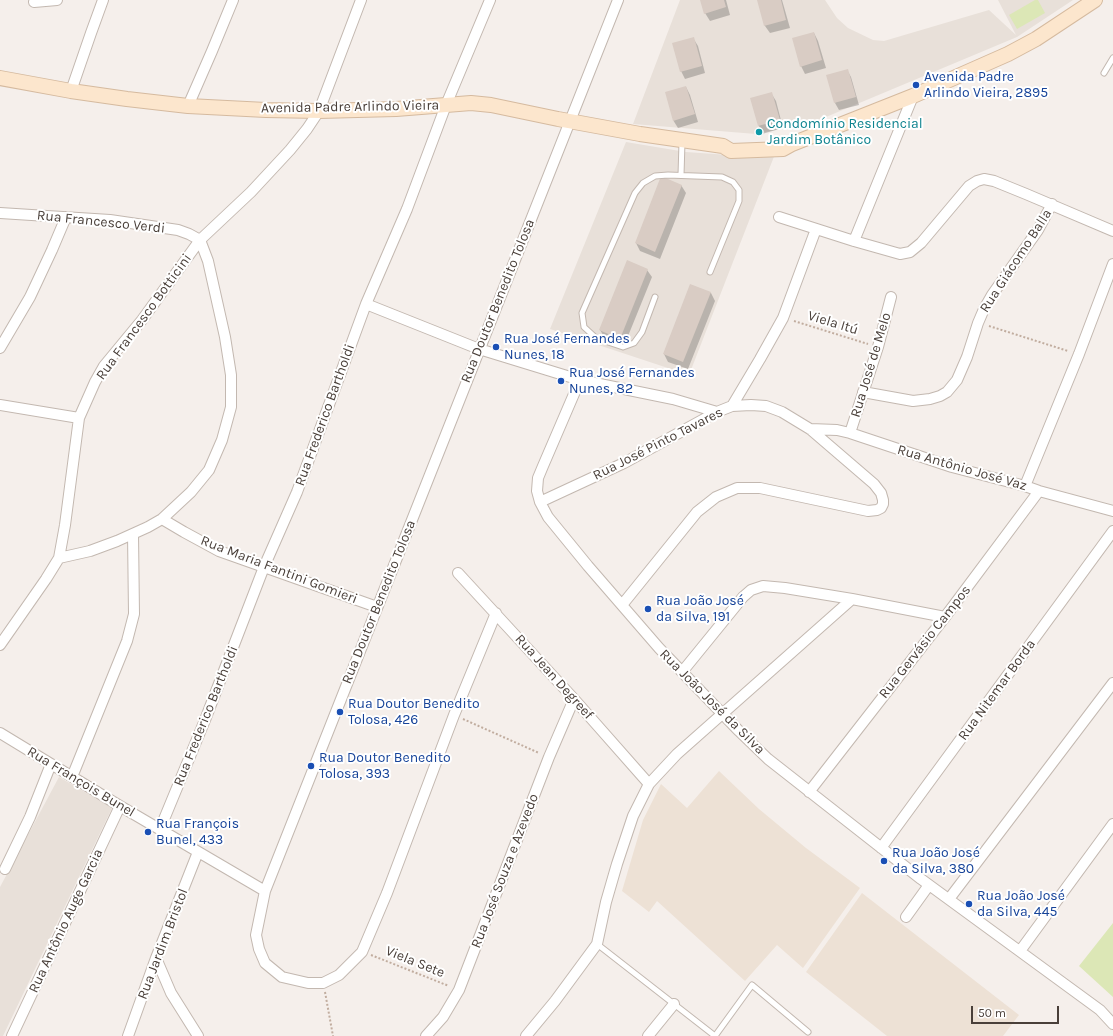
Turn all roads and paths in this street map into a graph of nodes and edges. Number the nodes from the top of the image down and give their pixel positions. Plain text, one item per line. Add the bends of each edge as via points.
1 (57, 0) edge
2 (103, 0) edge
3 (233, 0) edge
4 (361, 0) edge
5 (490, 0) edge
6 (618, 0) edge
7 (1095, 0) edge
8 (34, 2) dead end
9 (1113, 58) edge
10 (1104, 73) dead end
11 (0, 78) edge
12 (71, 91) junction
13 (913, 96) junction
14 (446, 105) junction
15 (188, 106) junction
16 (319, 111) junction
17 (569, 121) junction
18 (682, 140) junction
19 (681, 175) junction
20 (1052, 204) junction
21 (0, 213) edge
22 (779, 216) dead end
23 (66, 217) junction
24 (816, 229) junction
25 (1113, 231) edge
26 (200, 240) junction
27 (854, 241) junction
28 (1113, 264) edge
29 (710, 272) dead end
30 (655, 297) dead end
31 (891, 297) dead end
32 (366, 304) junction
33 (783, 318) junction
34 (978, 322) junction
35 (878, 347) junction
36 (0, 348) edge
37 (479, 349) junction
38 (1079, 354) junction
39 (580, 380) junction
40 (863, 392) junction
41 (0, 404) edge
42 (732, 406) junction
43 (717, 412) junction
44 (79, 418) junction
45 (810, 429) junction
46 (850, 434) junction
47 (1025, 486) junction
48 (1038, 492) junction
49 (540, 502) junction
50 (1113, 511) edge
51 (162, 519) junction
52 (1113, 531) edge
53 (133, 534) junction
54 (59, 558) junction
55 (264, 567) junction
56 (458, 572) dead end
57 (852, 599) junction
58 (622, 605) junction
59 (377, 607) junction
60 (496, 613) junction
61 (945, 617) junction
62 (0, 645) edge
63 (682, 672) junction
64 (1113, 683) edge
65 (574, 699) junction
66 (722, 714) junction
67 (454, 715) junction
68 (0, 733) edge
69 (549, 757) junction
70 (51, 764) junction
71 (72, 777) junction
72 (649, 784) junction
73 (809, 792) junction
74 (120, 806) junction
75 (1113, 824) edge
76 (160, 830) junction
77 (881, 848) junction
78 (198, 852) junction
79 (5, 870) dead end
80 (929, 885) junction
81 (265, 891) junction
82 (949, 899) junction
83 (906, 917) dead end
84 (597, 944) junction
85 (1020, 951) junction
86 (362, 952) junction
87 (156, 958) junction
88 (323, 983) junction
89 (459, 990) junction
90 (674, 1004) junction
91 (1113, 1024) edge
92 (808, 1032) dead end
93 (12, 1036) edge
94 (128, 1036) edge
95 (198, 1036) edge
96 (333, 1036) edge
97 (426, 1036) edge
98 (526, 1036) edge
99 (648, 1036) edge

1 - 8 street
2 - 12 street
3 - 15 street
4 - 16 street, Rua Francesco Botticini
5 - 14 street, Rua Frederico Bartholdi
6 - 17 street, Rua Doutor Benedito Tolosa
7 - 13 main road, Avenida Padre Arlindo Vieira via 1036,39 1008,54
9 - 10 lane
11 - 12 main road, Avenida Padre Arlindo Vieira
12 - 15 main road, Avenida Padre Arlindo Vieira
13 - 18 main road, Avenida Padre Arlindo Vieira via 792,144 781,141 731,143 723,146
13 - 27 street
14 - 16 main road, Avenida Padre Arlindo Vieira
14 - 17 main road, Avenida Padre Arlindo Vieira via 491,105
14 - 32 street, Rua Frederico Bartholdi via 407,209
15 - 16 main road, Avenida Padre Arlindo Vieira
16 - 26 street, Rua Francesco Botticini via 290,150 251,192
17 - 18 main road, Avenida Padre Arlindo Vieira
17 - 37 street, Rua Doutor Benedito Tolosa
18 - 19 lane
19 - 29 lane via 722,177 733,182 739,190 739,201
19 - 30 lane via 655,176 643,183 635,193 582,313 584,327 596,338 623,347 634,343 642,332
20 - 25 street
20 - 27 street via 984,179 969,186 910,252 900,254
20 - 34 street, Rua Giácomo Balla via 1038,230 992,295
21 - 23 street, Rua Francesco Verdi
22 - 24 street
23 - 26 street, Rua Francesco Verdi via 163,227 189,234
23 - 36 street via 30,297
24 - 27 street
24 - 33 street
26 - 44 street, Rua Francesco Botticini via 142,320 104,366
26 - 51 street via 208,261 225,337 231,375 231,407 222,440 209,470 191,492
28 - 38 street
31 - 35 street, Rua José de Melo
32 - 37 street
32 - 55 street, Rua Frederico Bartholdi via 297,492
33 - 35 path, Viela Itú
33 - 42 street
34 - 38 path
34 - 40 street, Rua Giácomo Balla via 957,380 947,392 930,399 913,401
35 - 40 street, Rua José de Melo
37 - 39 street
37 - 59 street, Rua Doutor Benedito Tolosa
38 - 47 street
39 - 43 street via 673,399
39 - 49 street, Rua João José da Silva via 538,478 537,491
40 - 46 street, Rua José de Melo
41 - 44 street
42 - 43 street, Rua José Pinto Tavares
42 - 45 street, Rua José Pinto Tavares via 766,406 782,412
43 - 49 street, Rua José Pinto Tavares via 624,463
44 - 54 street, Rua Francesco Botticini
45 - 46 street, Rua Antônio José Vaz via 837,430
45 - 58 street, Rua José Pinto Tavares via 874,484 883,500 883,504 877,510 868,511 760,488 737,488 716,497 697,512
46 - 47 street, Rua Antônio José Vaz via 952,467
47 - 48 street, Rua Antônio José Vaz
48 - 50 street, Rua Antônio José Vaz
48 - 61 street, Rua Gervásio Campos
49 - 58 street, Rua João José da Silva via 548,517
51 - 53 street
51 - 55 street, Rua Maria Fantini Gomieri via 219,551
52 - 77 street, Rua Nitemar Borda
53 - 54 street via 90,551
53 - 71 street via 134,614 127,641
54 - 62 street, Rua Francesco Botticini
55 - 59 street, Rua Maria Fantini Gomieri
55 - 76 street, Rua Frederico Bartholdi
56 - 60 street, Rua Jean Degreef
57 - 61 street
57 - 63 street via 763,586 751,590
57 - 66 street
58 - 63 street, Rua João José da Silva
59 - 81 street, Rua Doutor Benedito Tolosa
60 - 65 street, Rua Jean Degreef
60 - 67 street
61 - 73 street, Rua Gervásio Campos
63 - 66 street, Rua João José da Silva
64 - 82 street
65 - 69 street, Rua José Souza e Azevedo
65 - 72 street, Rua Jean Degreef
66 - 72 street via 677,754
66 - 73 street, Rua João José da Silva via 768,759
67 - 69 path
67 - 86 street
68 - 70 street, Rua François Bunel
69 - 89 street, Rua José Souza e Azevedo
70 - 71 street, Rua François Bunel
70 - 79 street
71 - 74 street, Rua François Bunel
72 - 84 street via 633,816 616,864
73 - 77 street, Rua João José da Silva
74 - 76 street, Rua François Bunel
74 - 93 street, Rua Antônio Auge Garcia
75 - 85 street
76 - 78 street, Rua François Bunel
77 - 80 street, Rua João José da Silva
78 - 81 street, Rua François Bunel
78 - 87 street, Rua Jardim Bristol
80 - 82 street, Rua João José da Silva
80 - 83 street
81 - 88 street, Rua Doutor Benedito Tolosa via 256,935 265,963 282,977 308,983
82 - 85 street, Rua João José da Silva
84 - 90 lane
84 - 98 street
85 - 91 street, Rua João José da Silva via 1100,1010
86 - 88 street via 339,975
86 - 89 path, Viela Sete
87 - 94 street, Rua Jardim Bristol
87 - 95 street via 171,993
88 - 96 path
89 - 97 street, Rua José Souza e Azevedo via 443,1017
90 - 92 lane via 715,1036 752,985
90 - 99 street

